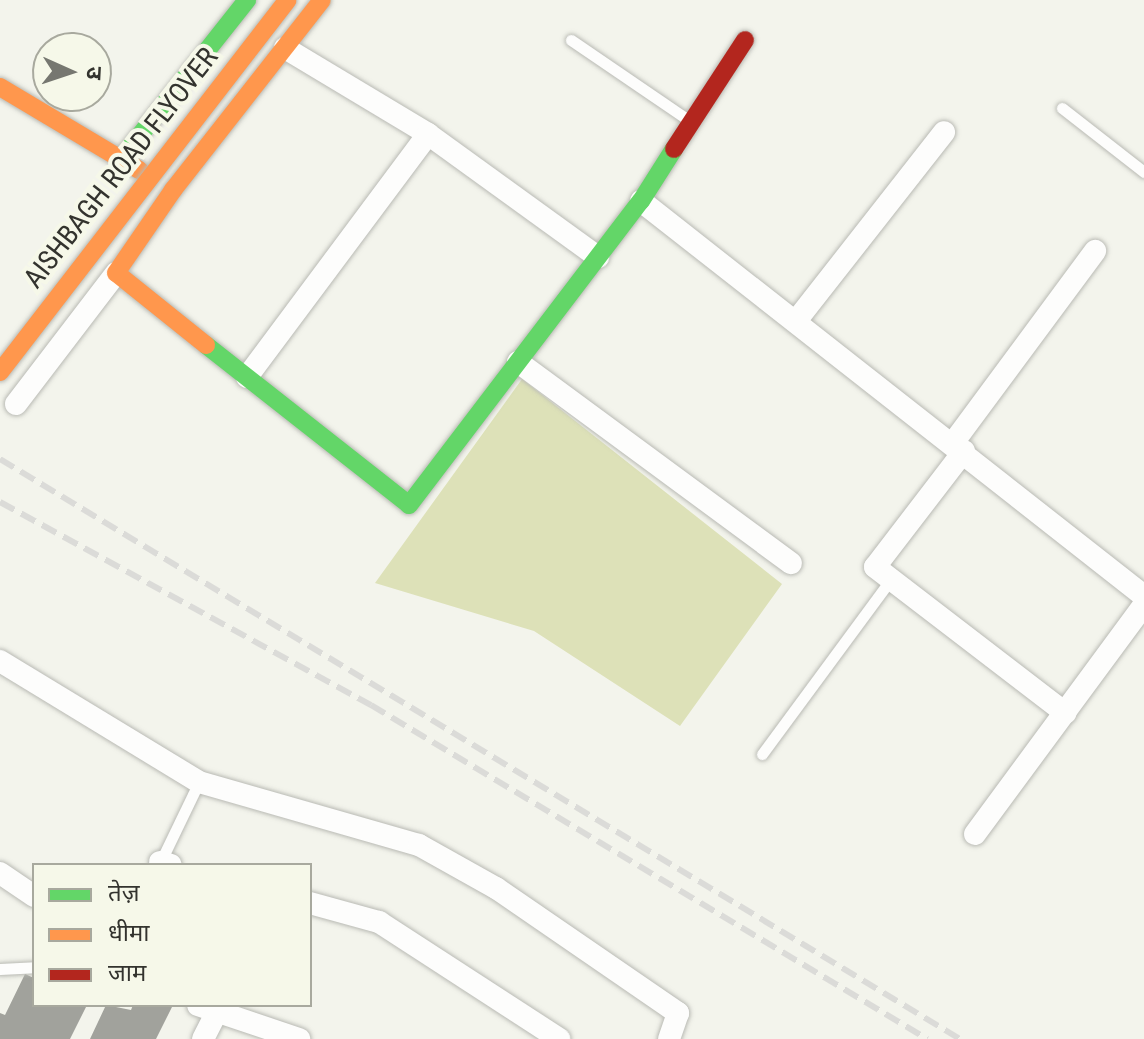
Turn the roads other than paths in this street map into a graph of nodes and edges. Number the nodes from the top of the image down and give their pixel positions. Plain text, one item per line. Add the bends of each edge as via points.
1 (247, 0) edge
2 (288, 0) edge
3 (322, 0) edge
4 (571, 40) dead end
5 (745, 40) dead end
6 (285, 48) junction
7 (0, 87) edge
8 (1062, 108) dead end
9 (692, 122) junction
10 (944, 132) dead end
11 (428, 134) junction
12 (121, 159) junction
13 (1144, 172) edge
14 (173, 190) junction
15 (641, 201) junction
16 (1095, 251) dead end
17 (598, 257) junction
18 (116, 273) junction
19 (796, 321) junction
20 (518, 362) junction
21 (0, 372) edge
22 (247, 377) junction
23 (16, 404) dead end
24 (958, 447) junction
25 (791, 563) dead end
26 (891, 579) junction
27 (1144, 596) edge
28 (1144, 605) edge
29 (0, 661) edge
30 (1065, 713) junction
31 (762, 754) dead end
32 (199, 782) junction
33 (975, 834) dead end
34 (163, 863) edge
35 (0, 873) edge
36 (32, 895) edge
37 (312, 904) edge
38 (32, 967) edge
39 (0, 969) edge
40 (207, 1008) edge
41 (203, 1039) edge
42 (299, 1039) edge
43 (559, 1039) edge
44 (669, 1039) edge

1 - 12 street
2 - 21 street, AISHBAGH ROAD FLYOVER, bridge
3 - 6 street
4 - 9 lane
5 - 9 street
6 - 11 street
6 - 14 street
7 - 12 street
8 - 13 lane
9 - 15 street
10 - 19 street
11 - 17 street
11 - 22 street
12 - 14 street
14 - 18 street
15 - 17 street
15 - 19 street
16 - 24 street
17 - 20 street
18 - 22 street
18 - 23 street
19 - 24 street
20 - 22 street via 409,505
20 - 25 street
24 - 26 street via 875,567
24 - 27 street
26 - 30 street
26 - 31 lane
28 - 30 street
29 - 32 street
30 - 33 street
32 - 34 lane
32 - 44 street via 419,845 496,888 678,1013
35 - 36 street
37 - 43 street via 379,922
38 - 39 lane
40 - 41 street
40 - 42 street

